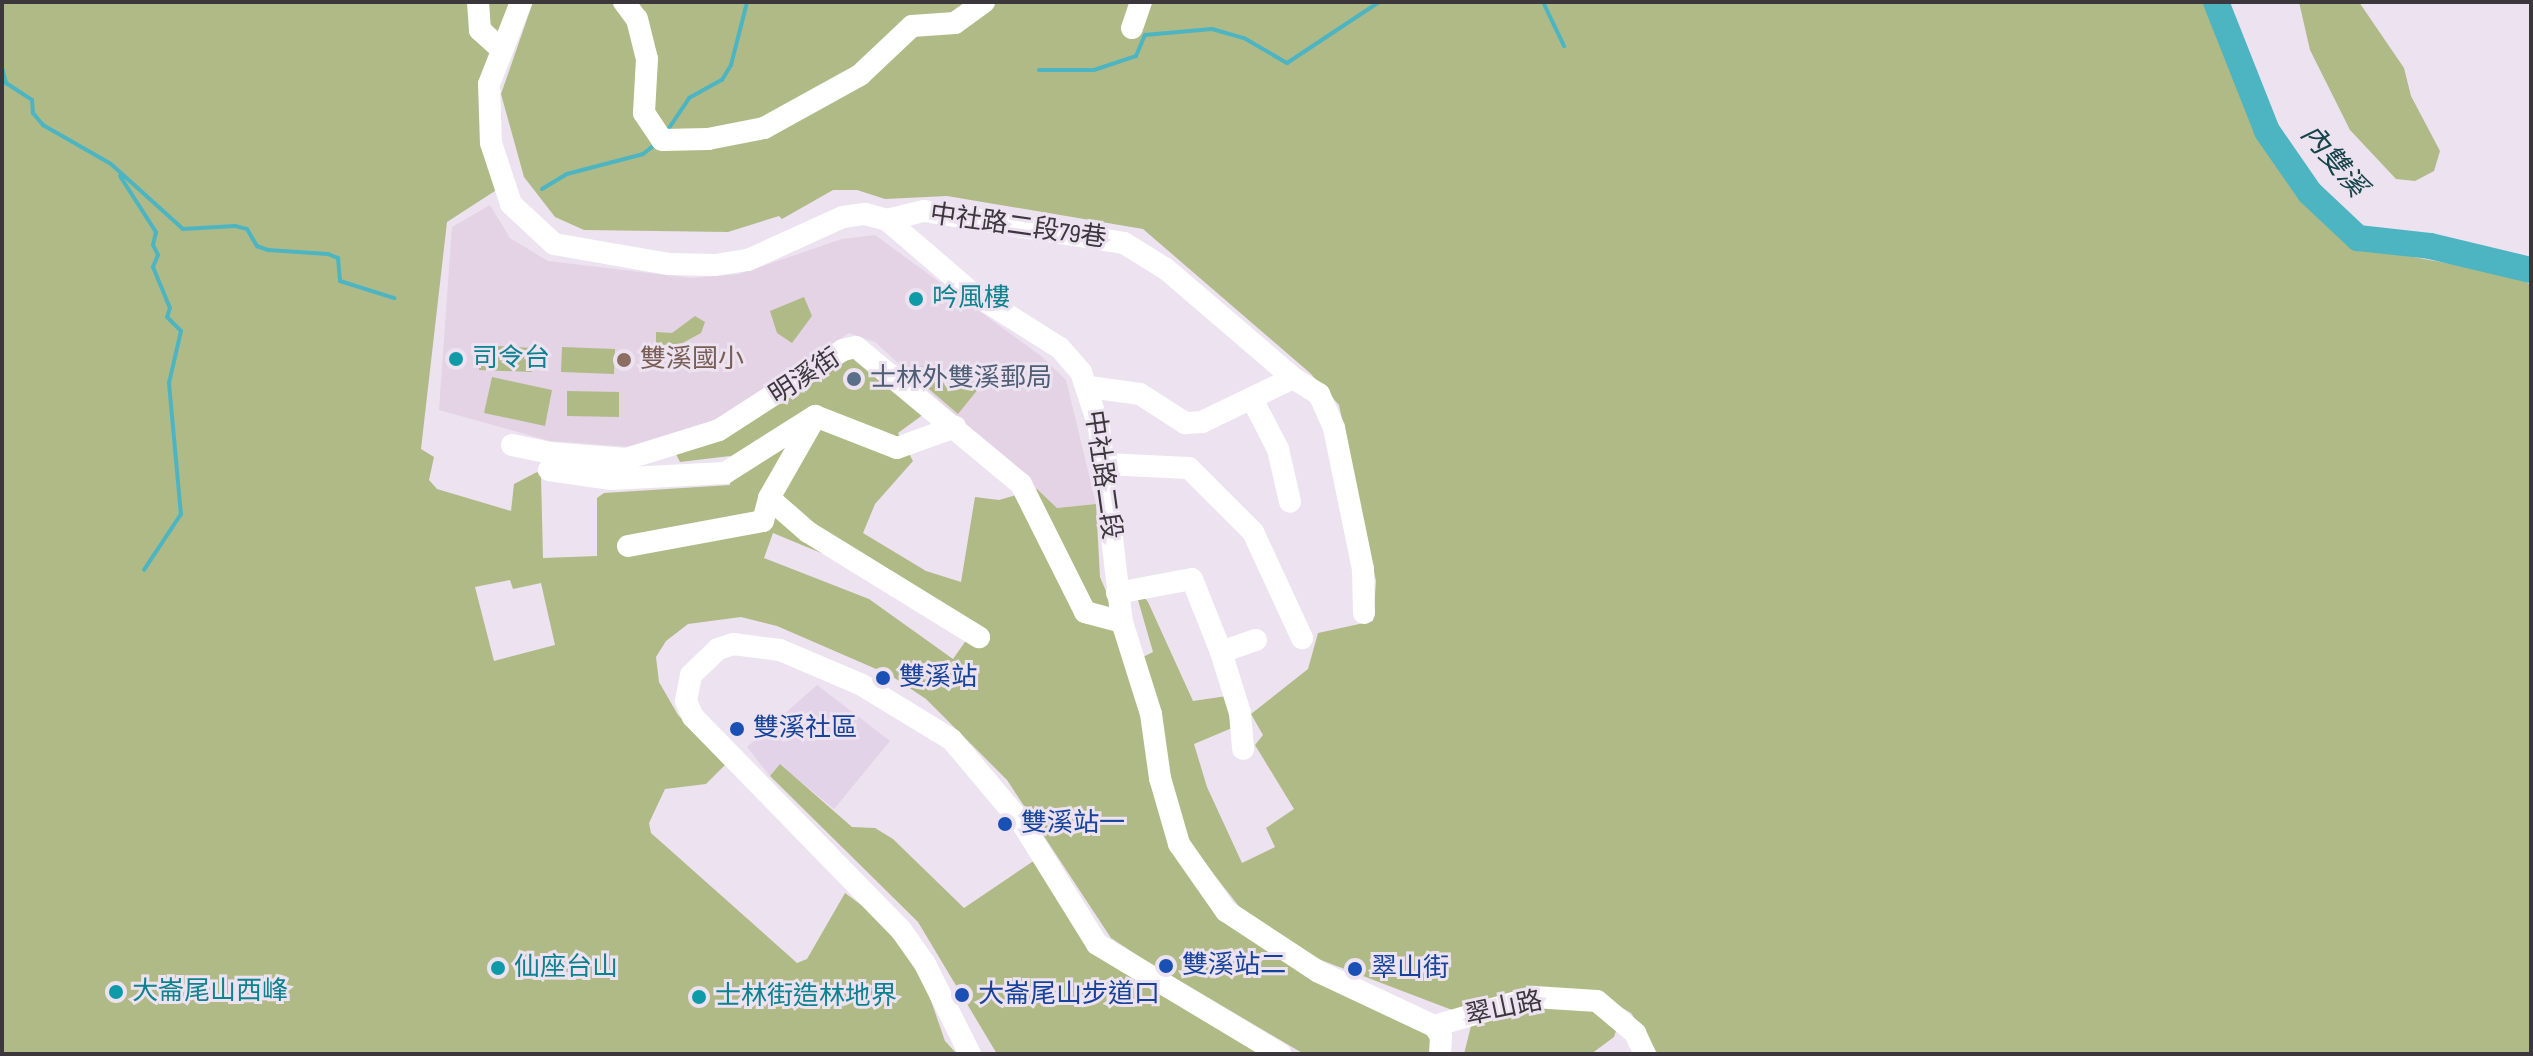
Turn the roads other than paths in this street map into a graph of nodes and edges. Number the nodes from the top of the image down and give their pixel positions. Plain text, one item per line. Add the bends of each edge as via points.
1 (478, 2) edge
2 (521, 2) edge
3 (624, 2) edge
4 (984, 2) edge
5 (1141, 2) edge
6 (1132, 28) dead end
7 (500, 48) junction
8 (887, 220) junction
9 (1293, 378) junction
10 (1089, 387) junction
11 (1253, 401) junction
12 (815, 416) junction
13 (955, 427) junction
14 (512, 445) dead end
15 (1104, 464) junction
16 (549, 470) dead end
17 (769, 498) junction
18 (1290, 502) dead end
19 (628, 546) dead end
20 (1117, 593) junction
21 (1364, 613) dead end
22 (1122, 622) junction
23 (979, 637) dead end
24 (1302, 638) dead end
25 (1256, 640) dead end
26 (1221, 652) junction
27 (1243, 749) dead end
28 (1434, 1026) junction
29 (970, 1054) edge
30 (1280, 1054) edge
31 (1440, 1054) edge
32 (1645, 1054) edge

1 - 7 street via 480,30
2 - 7 street
3 - 4 street via 637,19 647,59 644,113 662,140 708,139 764,128 860,75 912,26 955,23
5 - 6 street
7 - 8 street via 488,111 499,179 511,204 554,244 654,262 715,265 748,260 843,217 865,214
8 - 9 street, 中社路二段79巷 via 924,211 1124,243 1166,269
8 - 10 street, 中社路二段 via 971,292 1060,348
9 - 11 street
9 - 21 street, 中社路二段79巷 via 1319,394 1334,428 1363,569
10 - 11 street via 1140,394 1185,423 1202,422
10 - 15 street, 中社路二段
11 - 18 street via 1278,449
12 - 13 street via 897,448
12 - 16 street via 725,473 611,479
12 - 17 street
13 - 14 street, 明溪街 via 856,347 719,430 626,459
13 - 22 street, 明溪街 via 1021,484 1085,612
15 - 20 street, 中社路二段
15 - 24 street via 1189,468 1253,532
17 - 19 street via 763,521
17 - 23 street via 808,532
20 - 22 street, 中社路二段
20 - 26 street via 1192,579
22 - 28 street, 中社路二段 via 1151,714 1168,813 1196,874 1226,911 1263,940
25 - 26 street
26 - 27 street via 1240,713
28 - 31 street via 1441,1036
28 - 32 street, 翠山路 via 1534,997 1597,1001 1635,1033
29 - 30 street via 925,964 901,930 693,717 686,701 691,675 718,649 733,644 780,650 887,698 952,740 1022,823 1097,944

